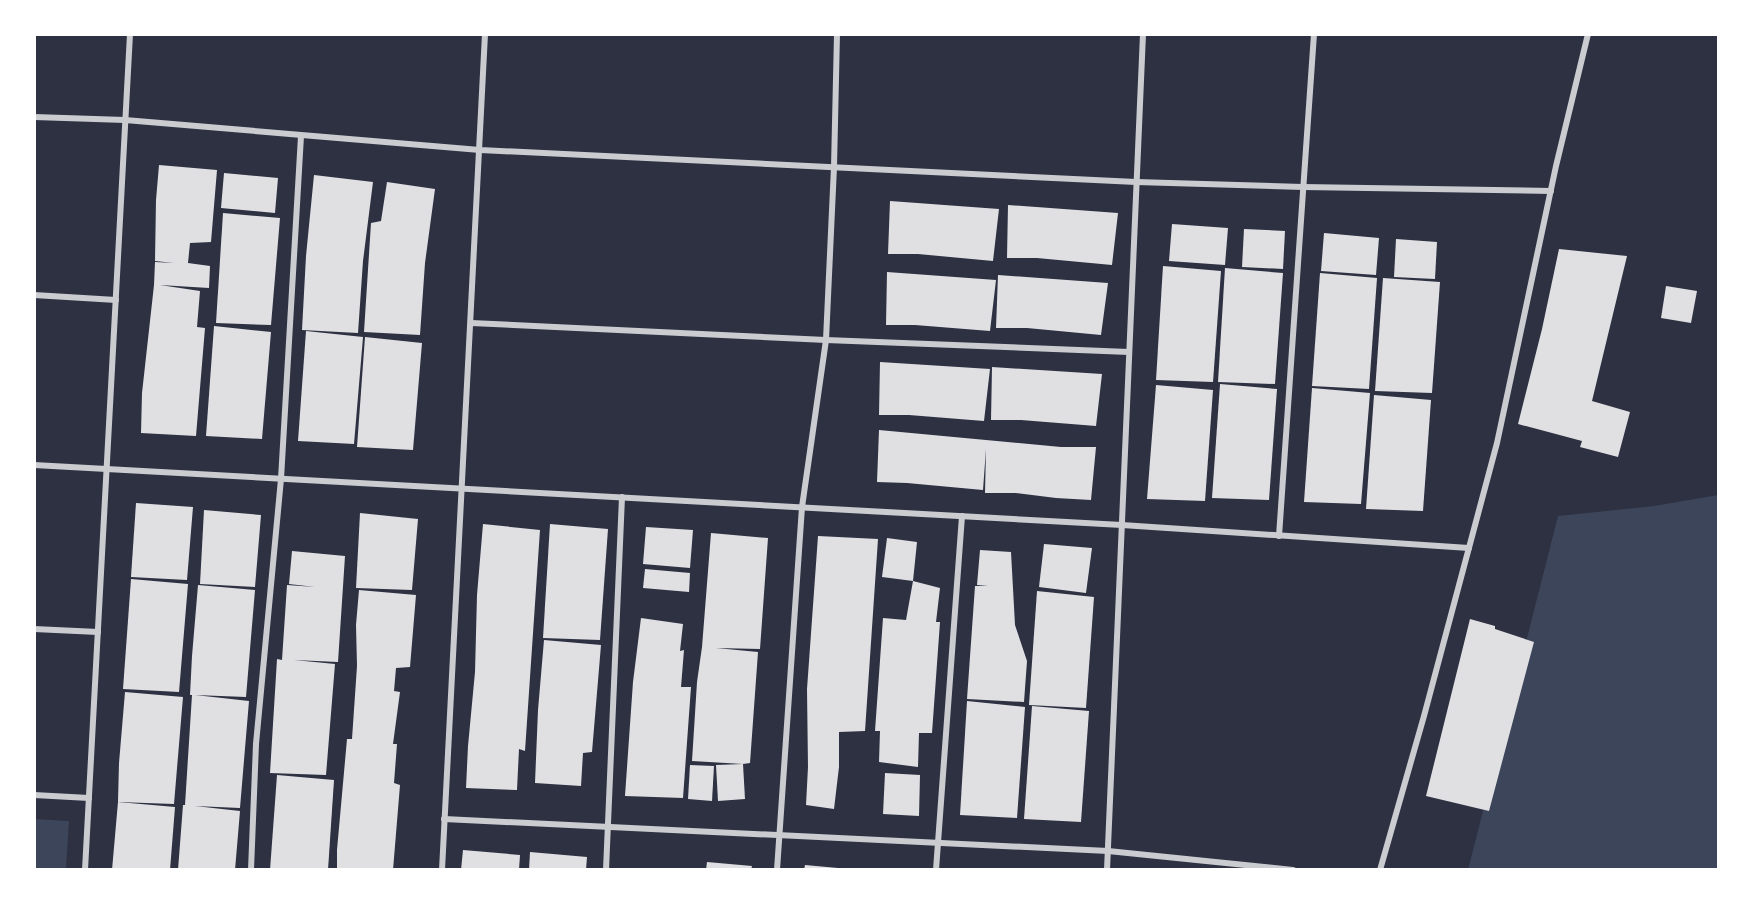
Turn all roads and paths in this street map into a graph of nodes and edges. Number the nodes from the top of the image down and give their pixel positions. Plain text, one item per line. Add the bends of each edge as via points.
1 (130, 34) edge
2 (485, 34) edge
3 (837, 34) edge
4 (1143, 34) edge
5 (1314, 34) edge
6 (1588, 34) edge
7 (34, 117) edge
8 (125, 120) junction
9 (301, 136) junction
10 (480, 150) junction
11 (834, 167) junction
12 (1136, 182) junction
13 (1303, 187) junction
14 (1551, 191) junction
15 (34, 295) edge
16 (116, 300) junction
17 (471, 324) junction
18 (826, 340) junction
19 (1129, 352) junction
20 (34, 465) edge
21 (107, 470) junction
22 (281, 479) junction
23 (462, 489) junction
24 (622, 497) junction
25 (802, 507) junction
26 (962, 516) junction
27 (1122, 525) junction
28 (1279, 536) junction
29 (1469, 548) junction
30 (34, 629) edge
31 (98, 632) junction
32 (34, 795) edge
33 (89, 798) junction
34 (444, 819) junction
35 (608, 827) junction
36 (779, 835) junction
37 (937, 843) junction
38 (1108, 851) junction
39 (86, 870) edge
40 (251, 870) edge
41 (442, 870) edge
42 (606, 870) edge
43 (777, 870) edge
44 (936, 870) edge
45 (1107, 870) edge
46 (1293, 870) edge
47 (1380, 870) edge

1 - 8 street
2 - 10 street
3 - 11 street
4 - 12 street
5 - 13 street
6 - 14 street
7 - 8 street
8 - 9 street
8 - 16 street
9 - 10 street
9 - 22 street
10 - 11 street
10 - 17 street
11 - 12 street
11 - 18 street
12 - 13 street
12 - 19 street
13 - 14 street
13 - 28 street
14 - 29 street via 1497,443
15 - 16 street
16 - 21 street
17 - 18 street
17 - 23 street
18 - 19 street
18 - 25 street
19 - 27 street
20 - 21 street
21 - 22 street
21 - 31 street
22 - 23 street
22 - 40 street via 256,744
23 - 24 street
23 - 34 street
24 - 25 street
24 - 35 street
25 - 26 street
25 - 36 street
26 - 27 street
26 - 37 street
27 - 28 street
27 - 38 street
28 - 29 street
29 - 47 street
30 - 31 street
31 - 33 street
32 - 33 street
33 - 39 street
34 - 35 street
34 - 41 street
35 - 36 street
35 - 42 street
36 - 37 street
36 - 43 street
37 - 38 street
37 - 44 street
38 - 45 street
38 - 46 street

